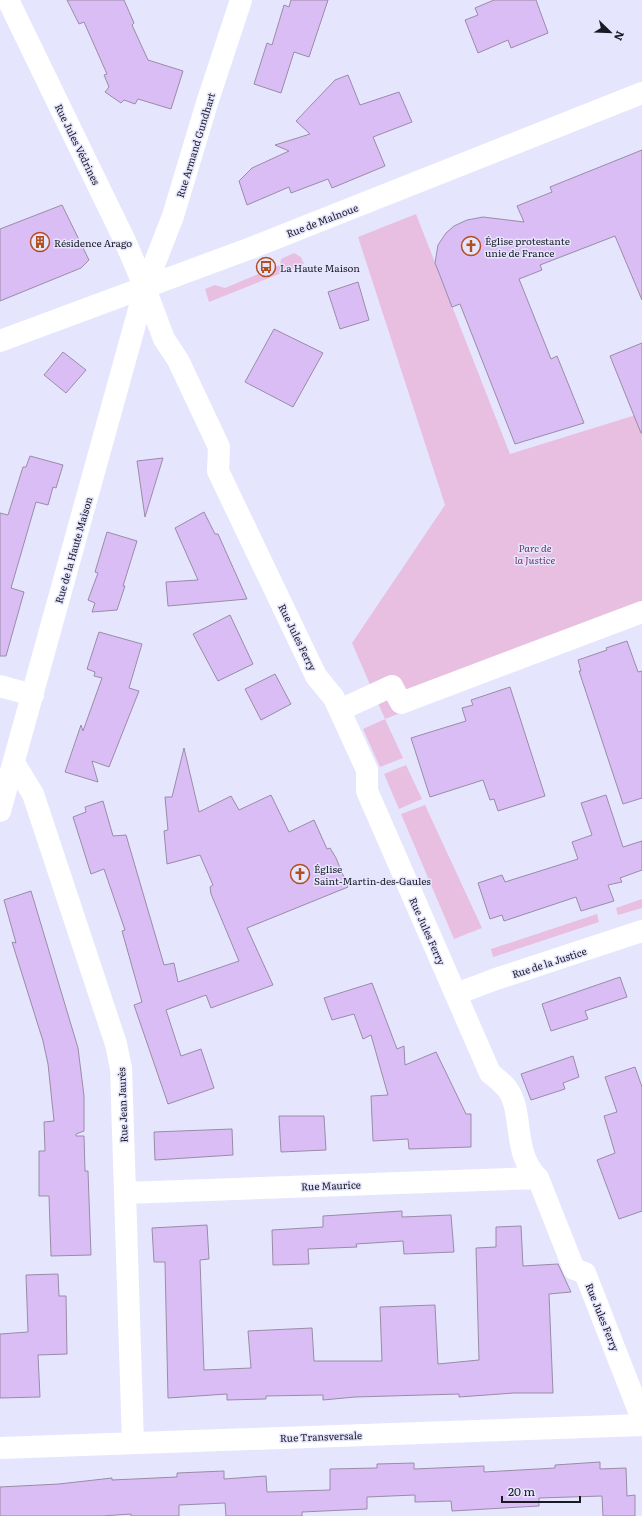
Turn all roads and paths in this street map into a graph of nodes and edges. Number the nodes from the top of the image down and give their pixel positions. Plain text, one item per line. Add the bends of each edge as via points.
1 (8, 0) edge
2 (241, 0) edge
3 (642, 92) edge
4 (145, 288) junction
5 (0, 341) edge
6 (642, 612) edge
7 (0, 686) edge
8 (33, 695) junction
9 (340, 710) junction
10 (14, 763) junction
11 (0, 811) edge
12 (642, 931) edge
13 (456, 994) junction
14 (538, 1178) junction
15 (125, 1193) junction
16 (642, 1419) edge
17 (642, 1425) edge
18 (133, 1443) junction
19 (0, 1448) edge

1 - 4 street, Rue Jules Védrines via 125,241
2 - 4 street, Rue Armand Gundhart via 173,216
3 - 4 street, Rue de Malnoue via 364,204
4 - 5 street, Rue de Malnoue
4 - 8 street, Rue de la Haute Maison
4 - 9 street, Rue Jules Ferry via 164,339 178,360 219,447 218,472 316,676 334,698
6 - 9 street via 400,703 392,686
7 - 8 street
8 - 10 street, Rue de la Haute Maison
9 - 13 street, Rue Jules Ferry via 367,770 367,791
10 - 11 street, Rue de la Haute Maison
10 - 15 street, Rue Jean Jaurès via 34,794 116,1044 121,1068
12 - 13 street, Rue de la Justice
13 - 14 street, Rue Jules Ferry via 490,1073 508,1090 515,1106 519,1139 531,1172
14 - 15 street, Rue Maurice
14 - 16 street, Rue Jules Ferry via 574,1269 585,1273
15 - 18 street, Rue Jean Jaurès
17 - 18 street, Rue Transversale
18 - 19 street, Rue Transversale

